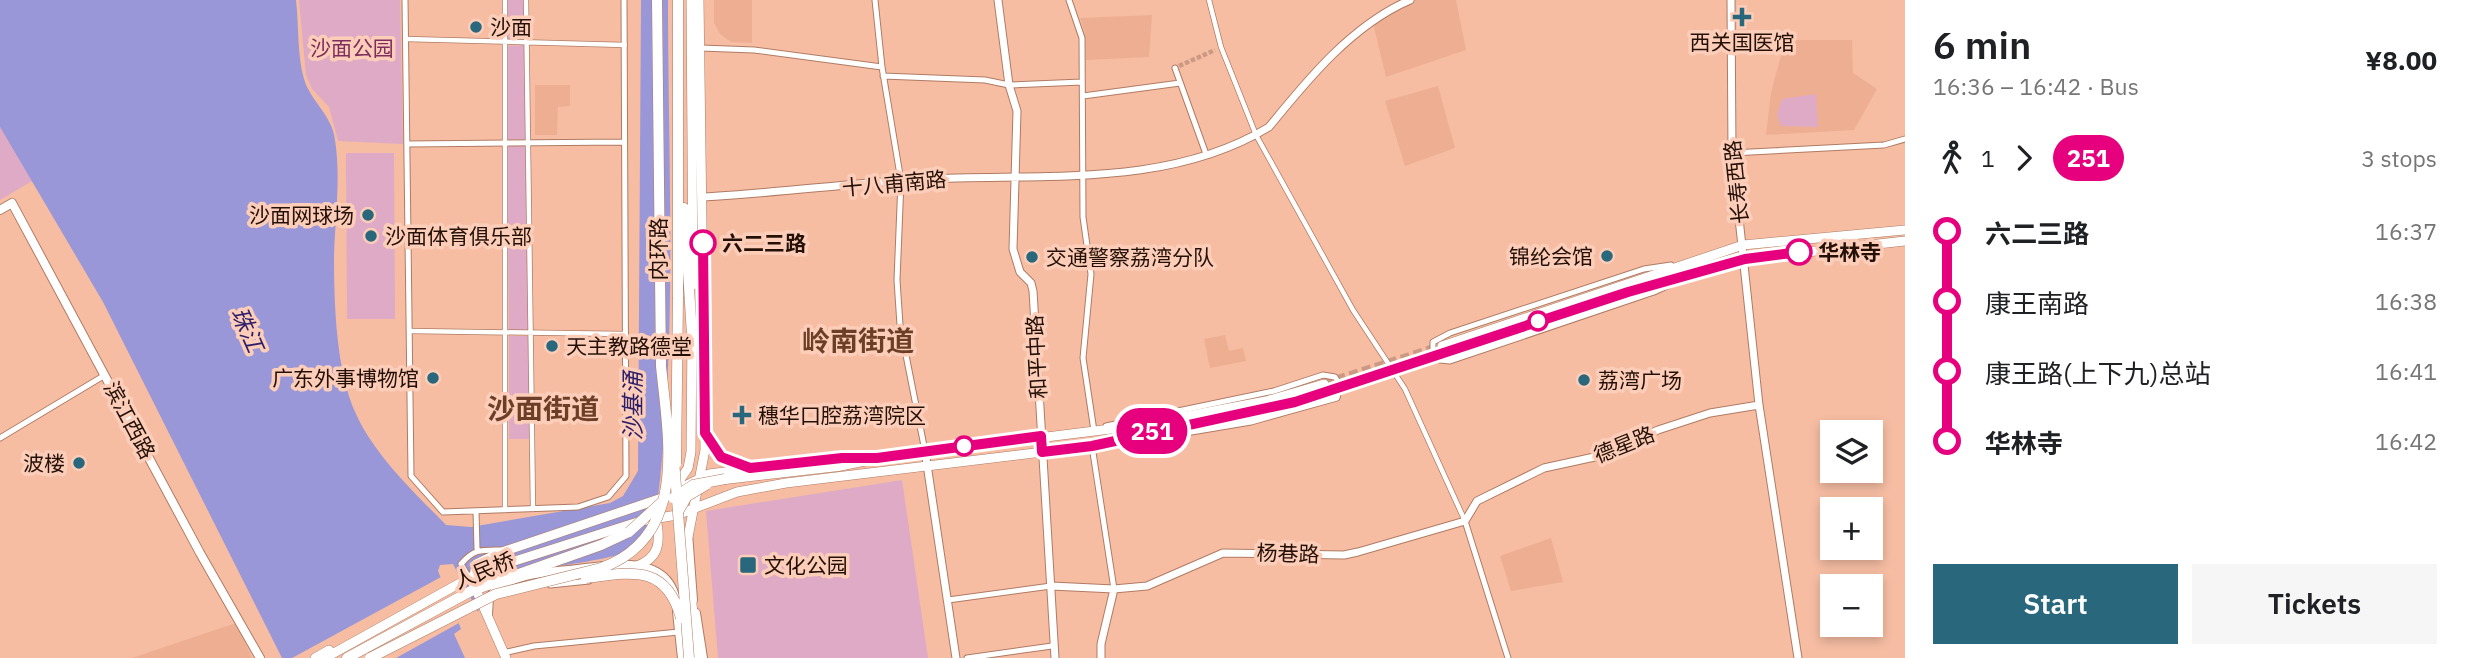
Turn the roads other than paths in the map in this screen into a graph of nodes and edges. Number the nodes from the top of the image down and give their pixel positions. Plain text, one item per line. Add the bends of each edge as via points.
1 (405, 0) edge
2 (505, 0) edge
3 (526, 0) edge
4 (624, 0) edge
5 (657, 0) edge
6 (678, 0) edge
7 (691, 0) edge
8 (699, 0) edge
9 (875, 0) edge
10 (998, 0) edge
11 (1069, 0) edge
12 (1209, 0) edge
13 (1410, 0) edge
14 (1731, 0) edge
15 (406, 39) junction
16 (506, 41) junction
17 (527, 43) junction
18 (624, 45) junction
19 (1221, 47) junction
20 (701, 48) junction
21 (1215, 50) tunnel mouth
22 (881, 67) junction
23 (1177, 67) dead end
24 (883, 76) junction
25 (1082, 82) junction
26 (1180, 83) junction
27 (1009, 85) junction
28 (1083, 96) junction
29 (679, 117) junction
30 (1256, 135) junction
31 (1905, 139) edge
32 (527, 141) junction
33 (505, 142) junction
34 (624, 142) junction
35 (407, 144) junction
36 (1731, 153) junction
37 (1206, 154) junction
38 (1086, 176) junction
39 (1014, 177) junction
40 (901, 181) junction
41 (703, 197) junction
42 (12, 203) junction
43 (0, 205) edge
44 (0, 211) edge
45 (1905, 230) edge
46 (1905, 241) edge
47 (1743, 245) junction
48 (1745, 259) junction
49 (1682, 264) junction
50 (1684, 277) junction
51 (410, 331) junction
52 (506, 332) junction
53 (531, 333) junction
54 (626, 334) junction
55 (692, 335) junction
56 (662, 366) junction
57 (106, 374) junction
58 (1759, 405) junction
59 (693, 410) junction
60 (704, 411) junction
61 (1092, 432) junction
62 (705, 433) junction
63 (1041, 436) junction
64 (0, 438) edge
65 (1092, 446) junction
66 (925, 451) junction
67 (1042, 452) junction
68 (877, 458) junction
69 (928, 465) junction
70 (750, 468) junction
71 (702, 476) junction
72 (725, 479) junction
73 (721, 497) junction
74 (659, 499) junction
75 (649, 505) junction
76 (691, 507) junction
77 (533, 509) junction
78 (505, 510) junction
79 (476, 513) junction
80 (656, 518) junction
81 (1465, 521) junction
82 (629, 532) junction
83 (688, 537) junction
84 (512, 548) junction
85 (477, 550) junction
86 (634, 567) junction
87 (530, 585) junction
88 (1051, 586) junction
89 (1114, 589) junction
90 (476, 590) junction
91 (691, 595) joint
92 (948, 600) junction
93 (488, 614) junction
94 (679, 617) junction
95 (679, 632) junction
96 (247, 638) junction
97 (1052, 646) junction
98 (505, 655) edge
99 (255, 658) edge
100 (260, 658) edge
101 (315, 658) edge
102 (325, 658) edge
103 (346, 658) edge
104 (370, 658) edge
105 (691, 658) edge
106 (956, 658) edge
107 (967, 658) edge
108 (1055, 658) edge
109 (1101, 658) edge
110 (1508, 658) edge
111 (1798, 658) edge

1 - 15 street
2 - 16 street
3 - 17 street
4 - 18 street
5 - 56 highway, 内环路
6 - 29 highway
7 - 55 main road
8 - 20 main road
9 - 22 street
10 - 27 street, 和平中路
11 - 25 street via 1082,38
12 - 19 street
13 - 30 street via 1369,23
14 - 36 street, 长寿西路
15 - 16 street
15 - 35 street
16 - 17 street
16 - 33 street
17 - 18 street
17 - 32 street
18 - 34 street
19 - 21 street
19 - 30 street
20 - 22 street via 754,50
20 - 41 main road
22 - 24 street
23 - 26 street
24 - 27 street
24 - 40 street
25 - 27 street
25 - 28 street
26 - 28 street
26 - 37 street
27 - 39 street, 和平中路 via 1017,111
28 - 38 street
29 - 55 highway
29 - 82 highway, 内环路, bridge via 679,439 673,479 663,501
30 - 37 street, 十八甫南路
30 - 81 street via 1346,299 1405,389
31 - 36 street via 1884,145
32 - 33 street
32 - 34 street
32 - 53 street
33 - 35 street
33 - 52 street
34 - 54 street
35 - 51 street
36 - 47 street, 长寿西路
37 - 38 street, 十八甫南路 via 1135,171
38 - 39 street, 十八甫南路
38 - 61 street via 1084,226 1091,274 1083,358
39 - 40 street, 十八甫南路
39 - 63 street, 和平中路 via 1013,249 1020,272 1033,291
40 - 41 street, 十八甫南路
40 - 66 street via 898,310
41 - 60 main road
42 - 43 main road
42 - 44 main road
42 - 57 main road, 滨江西路
45 - 47 main road
46 - 48 main road
47 - 48 street, 长寿西路
47 - 49 main road
48 - 50 main road
48 - 58 street, 长寿西路
49 - 50 main road via 1444,350
49 - 50 street via 1644,269 1450,332 1433,342 1433,351 1440,360 1450,361 1654,292
51 - 52 street
51 - 79 street via 411,476 443,512
52 - 53 street
52 - 78 street
53 - 54 street
53 - 77 street
54 - 77 street via 626,476 608,497 578,506
55 - 59 main road
56 - 87 highway, 内环路, bridge via 668,480 655,523 637,547 610,565
56 - 105 highway, bridge
57 - 64 street
57 - 96 main road, 滨江西路
58 - 81 street, 德星路 via 1700,416 1598,456 1544,468 1477,501
58 - 111 street, 长寿西路
59 - 60 main road
59 - 74 main road via 688,468 678,484
60 - 62 main road
61 - 63 main road
61 - 65 main road, 人民桥 via 1326,388
61 - 65 street via 1323,375 1335,377 1340,384 1334,400 1274,417
62 - 70 main road via 721,457
62 - 71 main road
63 - 66 main road
63 - 67 street, 和平中路
65 - 67 main road, 人民桥
65 - 89 street
66 - 68 main road
66 - 69 street
67 - 69 main road, 人民桥
67 - 88 street, 和平中路
68 - 70 main road
68 - 72 highway
69 - 73 main road, 人民桥 via 763,486
69 - 92 street
70 - 71 main road
71 - 74 main road
71 - 76 main road
72 - 82 highway, bridge via 688,488
72 - 94 main road, bridge via 691,493 678,513
73 - 76 main road, 人民桥
73 - 83 main road via 704,510
74 - 75 main road, 人民桥
74 - 76 main road via 682,496
75 - 84 main road
75 - 101 main road, 人民桥 via 628,520 469,573
76 - 80 main road, 人民桥
76 - 83 main road
77 - 78 street
78 - 79 street
79 - 85 street
80 - 86 main road via 658,549 649,561
80 - 102 main road, 人民桥, bridge via 480,572
81 - 89 street, 杨巷路 via 1344,555 1223,553 1162,582
81 - 110 street
82 - 90 highway, 内环路
83 - 91 main road
84 - 85 street
84 - 90 main road via 476,564
85 - 90 street via 461,564
86 - 93 main road via 544,572 503,585 489,598
86 - 94 main road via 666,579
87 - 94 highway, bridge via 641,573 666,586
87 - 104 highway, 内环路, bridge via 474,603
88 - 89 street, 杨巷路
88 - 92 street
88 - 97 street, 和平中路
89 - 109 street
90 - 93 main road
90 - 103 highway, 内环路
91 - 105 main road
92 - 106 street
93 - 94 street via 492,601 512,592 634,578 664,592
93 - 98 main road
94 - 95 main road
94 - 105 main road, bridge
95 - 98 street via 534,646
95 - 105 main road
96 - 99 main road, 滨江西路
96 - 100 main road, 滨江西路
97 - 107 street
97 - 108 street, 和平中路

